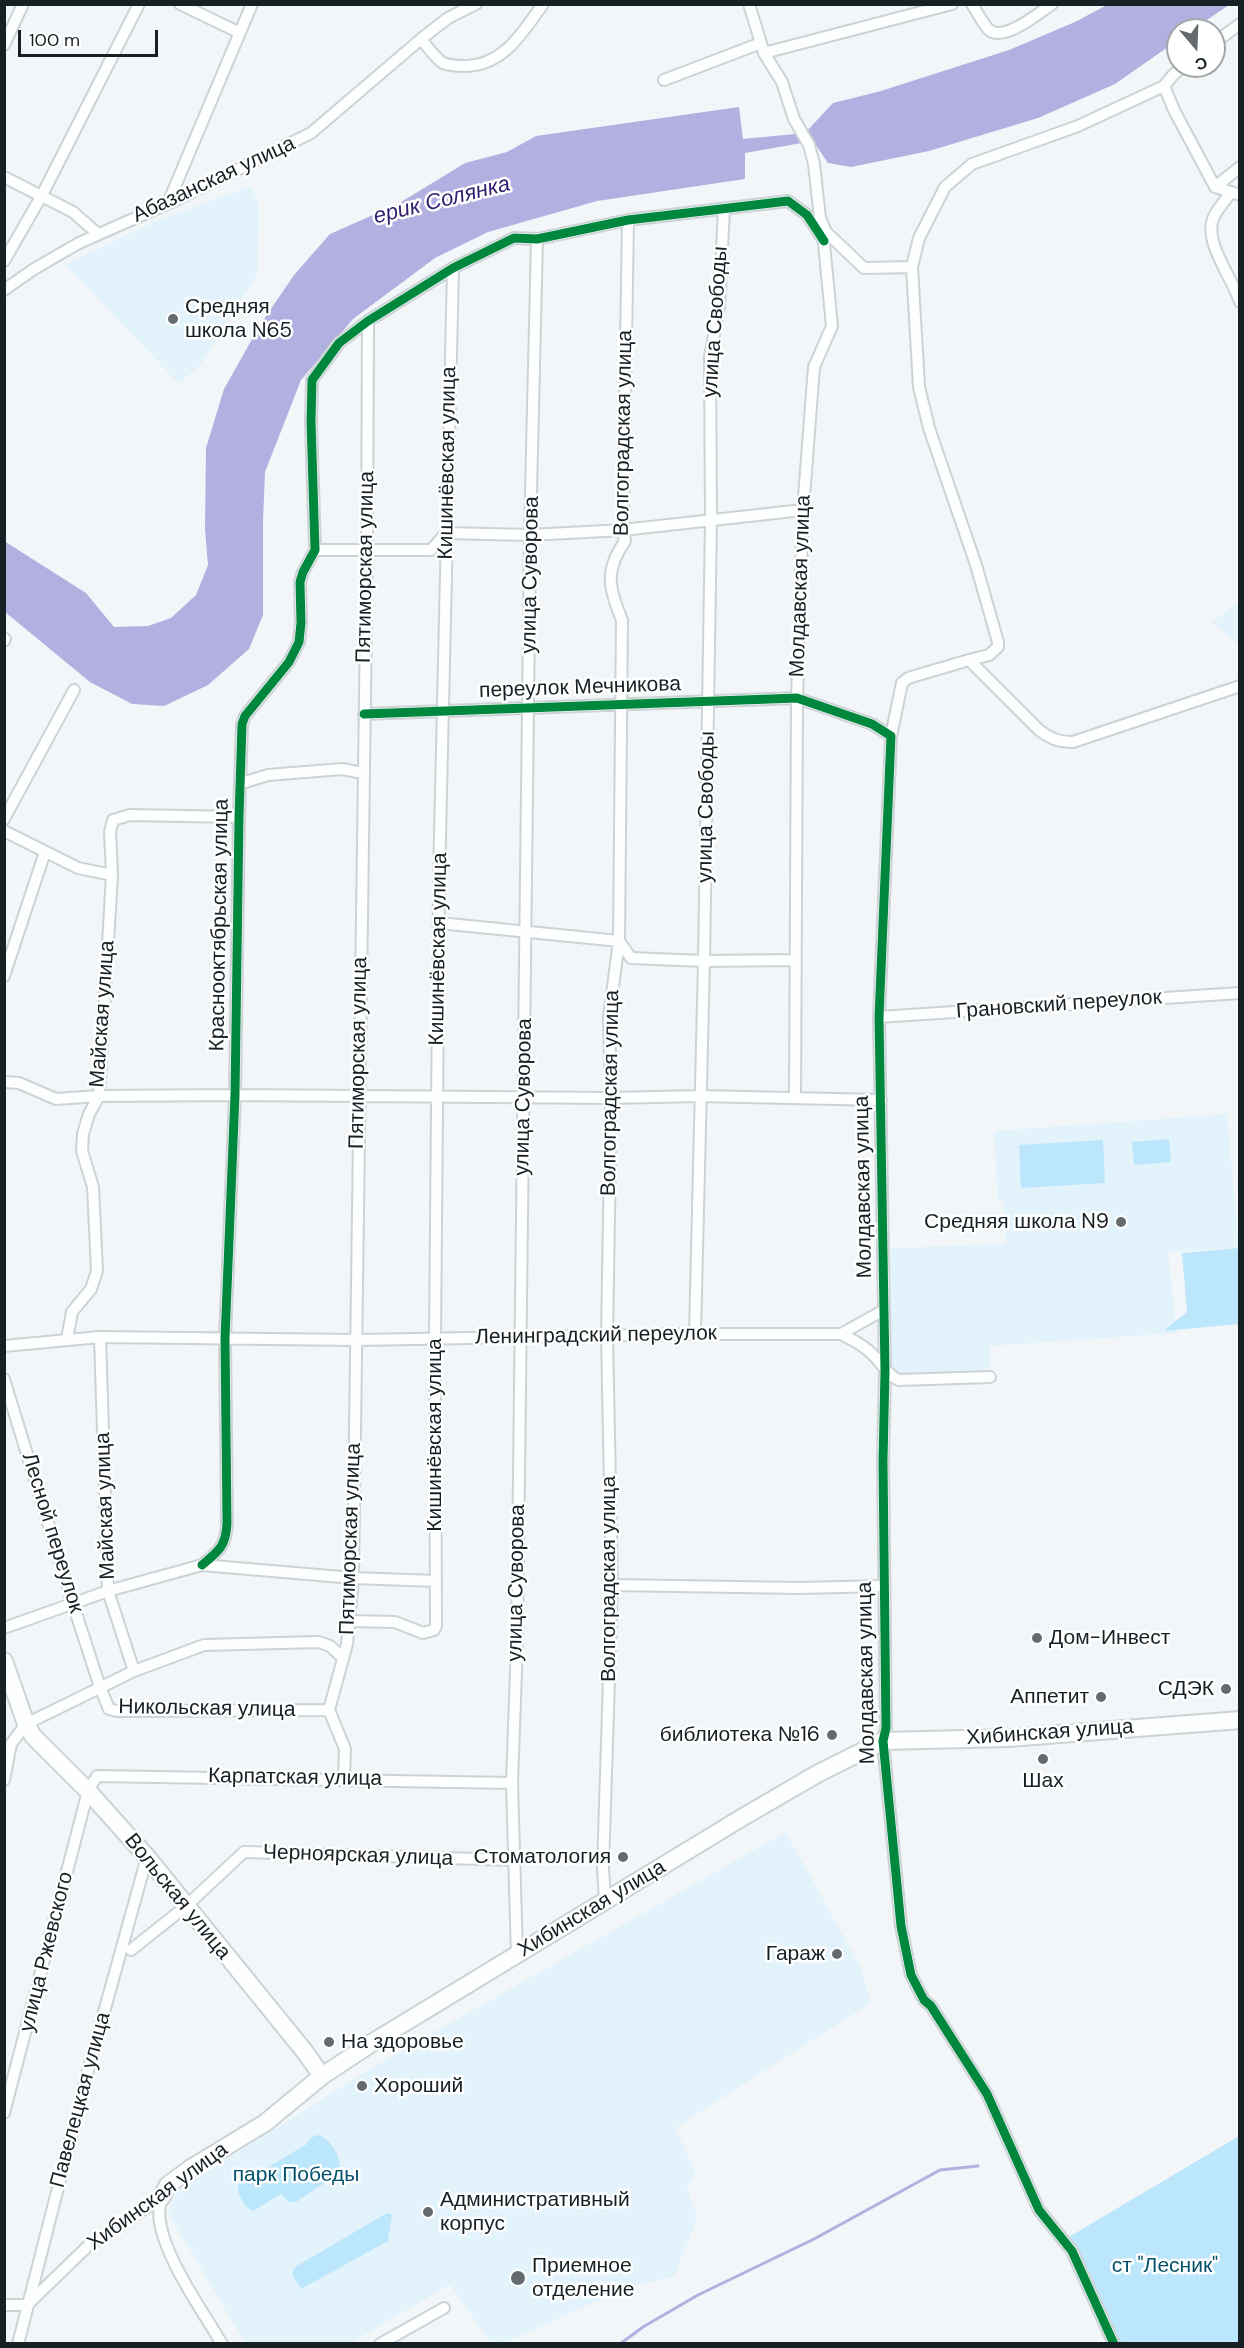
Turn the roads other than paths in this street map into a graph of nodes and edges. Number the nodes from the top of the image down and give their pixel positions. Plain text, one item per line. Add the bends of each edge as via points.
1 (23, 4) edge
2 (139, 4) edge
3 (180, 4) edge
4 (252, 4) edge
5 (476, 4) edge
6 (543, 4) edge
7 (748, 4) edge
8 (952, 4) edge
9 (972, 4) edge
10 (1052, 4) edge
11 (1239, 24) edge
12 (240, 33) junction
13 (1226, 34) edge
14 (421, 39) junction
15 (4, 45) edge
16 (763, 48) junction
17 (1172, 78) edge
18 (664, 80) dead end
19 (1164, 86) junction
20 (1239, 167) edge
21 (4, 177) edge
22 (1215, 187) junction
23 (1235, 193) edge
24 (42, 195) junction
25 (168, 203) junction
26 (724, 209) junction
27 (628, 220) junction
28 (822, 223) junction
29 (98, 234) junction
30 (537, 239) junction
31 (824, 241) junction
32 (4, 261) edge
33 (912, 267) junction
34 (453, 268) junction
35 (4, 290) edge
36 (1239, 302) edge
37 (369, 321) junction
38 (803, 510) junction
39 (711, 520) junction
40 (623, 530) junction
41 (446, 533) junction
42 (530, 536) junction
43 (368, 549) junction
44 (315, 550) junction
45 (969, 660) junction
46 (1239, 686) edge
47 (74, 690) dead end
48 (797, 698) junction
49 (708, 702) junction
50 (620, 705) junction
51 (530, 708) junction
52 (443, 711) junction
53 (364, 714) junction
54 (891, 736) junction
55 (363, 773) junction
56 (242, 783) junction
57 (239, 817) junction
58 (4, 819) edge
59 (4, 831) edge
60 (45, 852) junction
61 (112, 875) junction
62 (439, 923) junction
63 (526, 932) junction
64 (619, 941) junction
65 (796, 960) junction
66 (704, 961) junction
67 (4, 976) edge
68 (1239, 993) edge
69 (879, 1017) junction
70 (4, 1082) edge
71 (235, 1095) junction
72 (359, 1095) junction
73 (99, 1096) junction
74 (437, 1096) junction
75 (523, 1096) junction
76 (699, 1096) junction
77 (795, 1097) junction
78 (611, 1098) junction
79 (880, 1100) junction
80 (884, 1310) junction
81 (695, 1334) junction
82 (841, 1334) junction
83 (607, 1336) junction
84 (100, 1337) junction
85 (521, 1337) junction
86 (225, 1338) junction
87 (67, 1339) junction
88 (435, 1339) junction
89 (357, 1340) junction
90 (4, 1346) edge
91 (885, 1370) junction
92 (990, 1377) dead end
93 (4, 1379) edge
94 (202, 1565) junction
95 (353, 1578) junction
96 (436, 1581) junction
97 (612, 1585) junction
98 (884, 1586) junction
99 (108, 1591) junction
100 (73, 1604) junction
101 (349, 1621) junction
102 (4, 1628) edge
103 (342, 1657) junction
104 (4, 1661) edge
105 (134, 1671) junction
106 (99, 1687) junction
107 (329, 1710) junction
108 (1239, 1720) edge
109 (26, 1724) junction
110 (883, 1741) junction
111 (344, 1779) junction
112 (4, 1780) edge
113 (512, 1782) junction
114 (88, 1791) junction
115 (147, 1857) junction
116 (513, 1860) junction
117 (605, 1901) junction
118 (186, 1908) junction
119 (131, 1950) dead end
120 (517, 1956) junction
121 (322, 2076) junction
122 (4, 2113) edge
123 (161, 2198) junction
124 (4, 2305) edge
125 (27, 2305) junction
126 (444, 2308) dead end
127 (18, 2343) edge
128 (222, 2343) edge
129 (380, 2343) edge
130 (1114, 2343) edge

1 - 15 street
2 - 24 street
3 - 12 street
4 - 12 street
5 - 14 street, Абазанская улица via 448,18
6 - 14 street via 517,40 497,58 478,66 444,63
7 - 16 street, Молдавская улица
8 - 16 street
9 - 10 street via 988,29 1002,34
11 - 13 street
12 - 25 street
14 - 25 street, Абазанская улица via 311,134
16 - 18 street
16 - 28 street, Молдавская улица via 809,146
17 - 19 street
19 - 22 street
19 - 33 street via 1078,126 972,164 945,187 919,238
20 - 22 street
21 - 24 street
22 - 23 street
23 - 36 street via 1213,219 1211,231
24 - 29 street via 73,212
24 - 32 street
25 - 29 street, Абазанская улица
26 - 27 street, Краснооктябрьская улица
26 - 31 street, Краснооктябрьская улица via 788,201 807,215
26 - 39 street, улица Свободы via 719,308 710,357
27 - 30 street, Краснооктябрьская улица
27 - 40 street, Волгоградская улица
28 - 31 street, Молдавская улица
28 - 33 street via 826,232 864,268
29 - 35 street, Абазанская улица
30 - 34 street, Краснооктябрьская улица via 514,238
30 - 42 street, улица Суворова
31 - 38 street, Молдавская улица via 832,326 814,367
33 - 45 street via 919,387 998,642 994,652
34 - 37 street, Краснооктябрьская улица
34 - 41 street, Кишинёвская улица
37 - 43 street, Пятиморская улица
37 - 44 street, Краснооктябрьская улица via 339,343 312,380
38 - 39 street
38 - 48 street, Молдавская улица
39 - 40 street
39 - 49 street, улица Свободы
40 - 42 street
40 - 50 street, Волгоградская улица via 625,541 613,558 611,593 622,620
41 - 42 street
41 - 43 street via 431,550
41 - 52 street, Кишинёвская улица
42 - 51 street, улица Суворова
43 - 44 street
43 - 53 street, Пятиморская улица
44 - 56 street, Краснооктябрьская улица via 300,582 301,623 295,652 242,724
45 - 46 street via 1039,730 1063,743
45 - 54 street, Молдавская улица via 902,682
47 - 58 street
48 - 49 street, переулок Мечникова
48 - 54 street via 872,724
48 - 65 street, Молдавская улица
49 - 50 street, переулок Мечникова
49 - 66 street, улица Свободы
50 - 51 street, переулок Мечникова
50 - 64 street, Волгоградская улица
51 - 52 street, переулок Мечникова
51 - 63 street, улица Суворова
52 - 53 street, переулок Мечникова
52 - 62 street, Кишинёвская улица
53 - 55 street, Пятиморская улица
54 - 69 street, Молдавская улица
55 - 56 street via 342,769 268,775
55 - 72 street, Пятиморская улица
56 - 57 street, Краснооктябрьская улица
57 - 61 street, Майская улица via 130,815 113,820
57 - 71 street, Краснооктябрьская улица
59 - 60 street
60 - 61 street via 78,868
60 - 67 street
61 - 73 street, Майская улица
62 - 63 street
62 - 74 street, Кишинёвская улица
63 - 64 street
63 - 75 street, улица Суворова
64 - 66 street via 631,958
64 - 78 street, Волгоградская улица via 609,1017
65 - 66 street
65 - 77 street, Молдавская улица
66 - 76 street, улица Свободы
68 - 69 street, Грановский переулок
69 - 79 street, Молдавская улица
70 - 73 street via 19,1083 56,1099
71 - 72 street
71 - 73 street
71 - 86 street, Краснооктябрьская улица
72 - 74 street
72 - 89 street, Пятиморская улица
73 - 87 street, Майская улица via 82,1134 82,1151 93,1187 97,1271 91,1288 72,1312
74 - 75 street
74 - 88 street, Кишинёвская улица
75 - 78 street
75 - 85 street, улица Суворова
76 - 77 street
76 - 78 street
76 - 81 street, улица Свободы
77 - 79 street
78 - 83 street, Волгоградская улица
79 - 80 street, Молдавская улица
80 - 82 street
80 - 91 street, Молдавская улица
81 - 82 street, Ленинградский переулок
81 - 83 street, Ленинградский переулок
82 - 91 street via 874,1355
83 - 85 street, Ленинградский переулок
83 - 97 street, Волгоградская улица
84 - 86 street, Ленинградский переулок
84 - 87 street, Ленинградский переулок
84 - 99 street, Майская улица
85 - 88 street, Ленинградский переулок
85 - 113 street, улица Суворова
86 - 89 street, Ленинградский переулок
86 - 94 street, Краснооктябрьская улица via 227,1535 222,1546
87 - 90 street, Ленинградский переулок
88 - 89 street, Ленинградский переулок
88 - 96 street, Кишинёвская улица
89 - 95 street, Пятиморская улица
91 - 92 street via 899,1380
91 - 98 street, Молдавская улица
93 - 100 street, Лесной переулок
94 - 95 street
94 - 99 street
95 - 96 street
95 - 101 street, Пятиморская улица
96 - 101 street, Кишинёвская улица via 434,1630 423,1633 395,1622
97 - 98 street
97 - 117 street, Волгоградская улица
98 - 110 street, Молдавская улица
99 - 100 street
99 - 105 street, Майская улица
100 - 102 street
100 - 106 street, Лесной переулок
101 - 103 street, Пятиморская улица
103 - 105 street via 319,1642 214,1643
103 - 107 street, Пятиморская улица
104 - 109 street, Вольская улица
105 - 106 street
106 - 107 street, Никольская улица via 109,1709 114,1711
106 - 109 street
107 - 111 street via 345,1749
108 - 110 street, Хибинская улица via 1010,1738
109 - 112 street via 11,1744
109 - 114 street, Вольская улица via 33,1736
110 - 117 street, Хибинская улица via 817,1774
110 - 130 street, Молдавская улица via 901,1926 912,1975 924,2000 987,2094 1039,2210 1072,2252
111 - 113 street, Карпатская улица
111 - 114 street, Карпатская улица via 97,1776
113 - 116 street, улица Суворова
114 - 115 street, Вольская улица
114 - 122 street, улица Ржевского
115 - 118 street, Вольская улица
115 - 125 street, Павелецкая улица
116 - 118 street, Черноярская улица via 244,1852
116 - 120 street, улица Суворова
117 - 120 street, Хибинская улица
118 - 119 street, Черноярская улица
118 - 121 street, Вольская улица
120 - 121 street, Хибинская улица
121 - 123 street, Хибинская улица via 265,2123 168,2185
123 - 125 street, Хибинская улица via 89,2245
123 - 128 street via 160,2222 169,2249
124 - 125 street
125 - 127 street, Павелецкая улица
126 - 129 street

